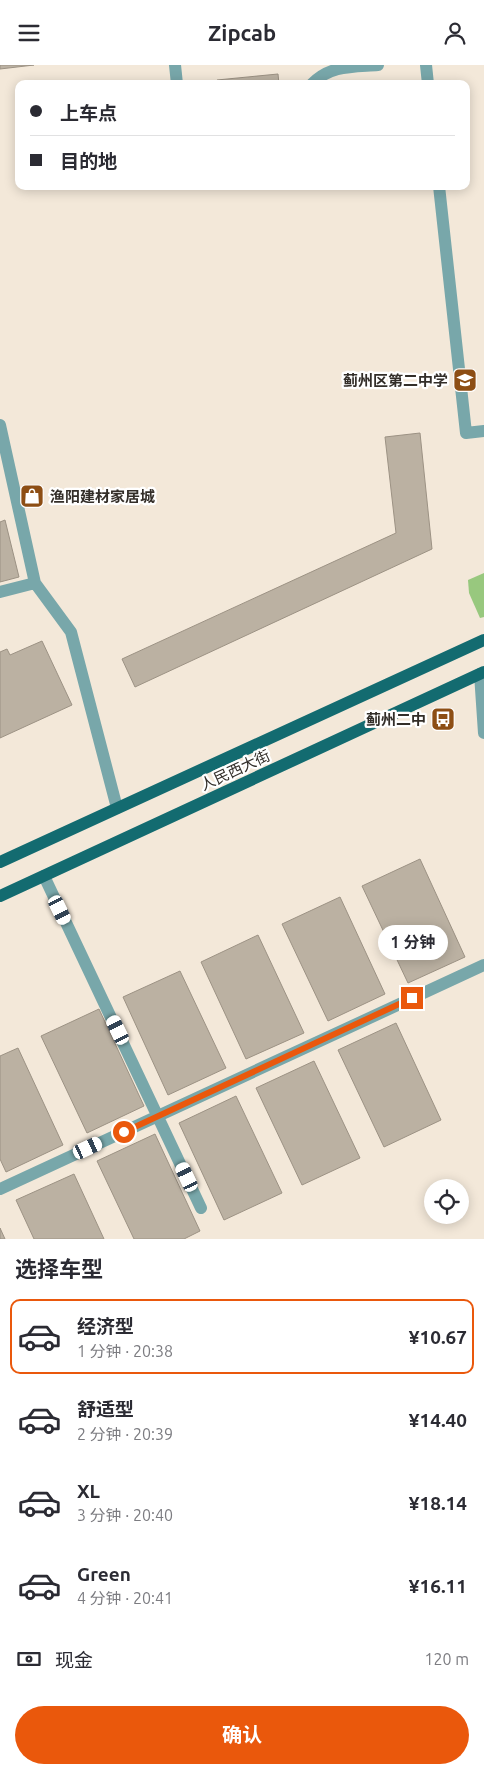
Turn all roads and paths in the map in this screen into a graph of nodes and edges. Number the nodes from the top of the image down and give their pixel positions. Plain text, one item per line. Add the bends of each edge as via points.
1 (175, 65) edge
2 (378, 65) edge
3 (426, 65) edge
4 (177, 80) edge
5 (316, 80) edge
6 (428, 80) edge
7 (439, 190) edge
8 (0, 425) edge
9 (484, 431) edge
10 (35, 583) junction
11 (0, 592) edge
12 (484, 640) edge
13 (482, 673) edge
14 (484, 733) edge
15 (117, 808) junction
16 (0, 861) edge
17 (44, 876) junction
18 (0, 896) edge
19 (484, 965) edge
20 (159, 1115) junction
21 (0, 1189) edge
22 (201, 1208) dead end

1 - 4 street
2 - 5 street via 324,72
3 - 6 street
7 - 9 street via 466,433
8 - 10 street
10 - 11 street
10 - 15 street via 71,632
12 - 15 main road, 人民西大街
13 - 14 street
13 - 17 main road, 人民西大街
15 - 16 main road, 人民西大街
17 - 18 main road, 人民西大街
17 - 20 street
19 - 20 street
20 - 21 street
20 - 22 street

